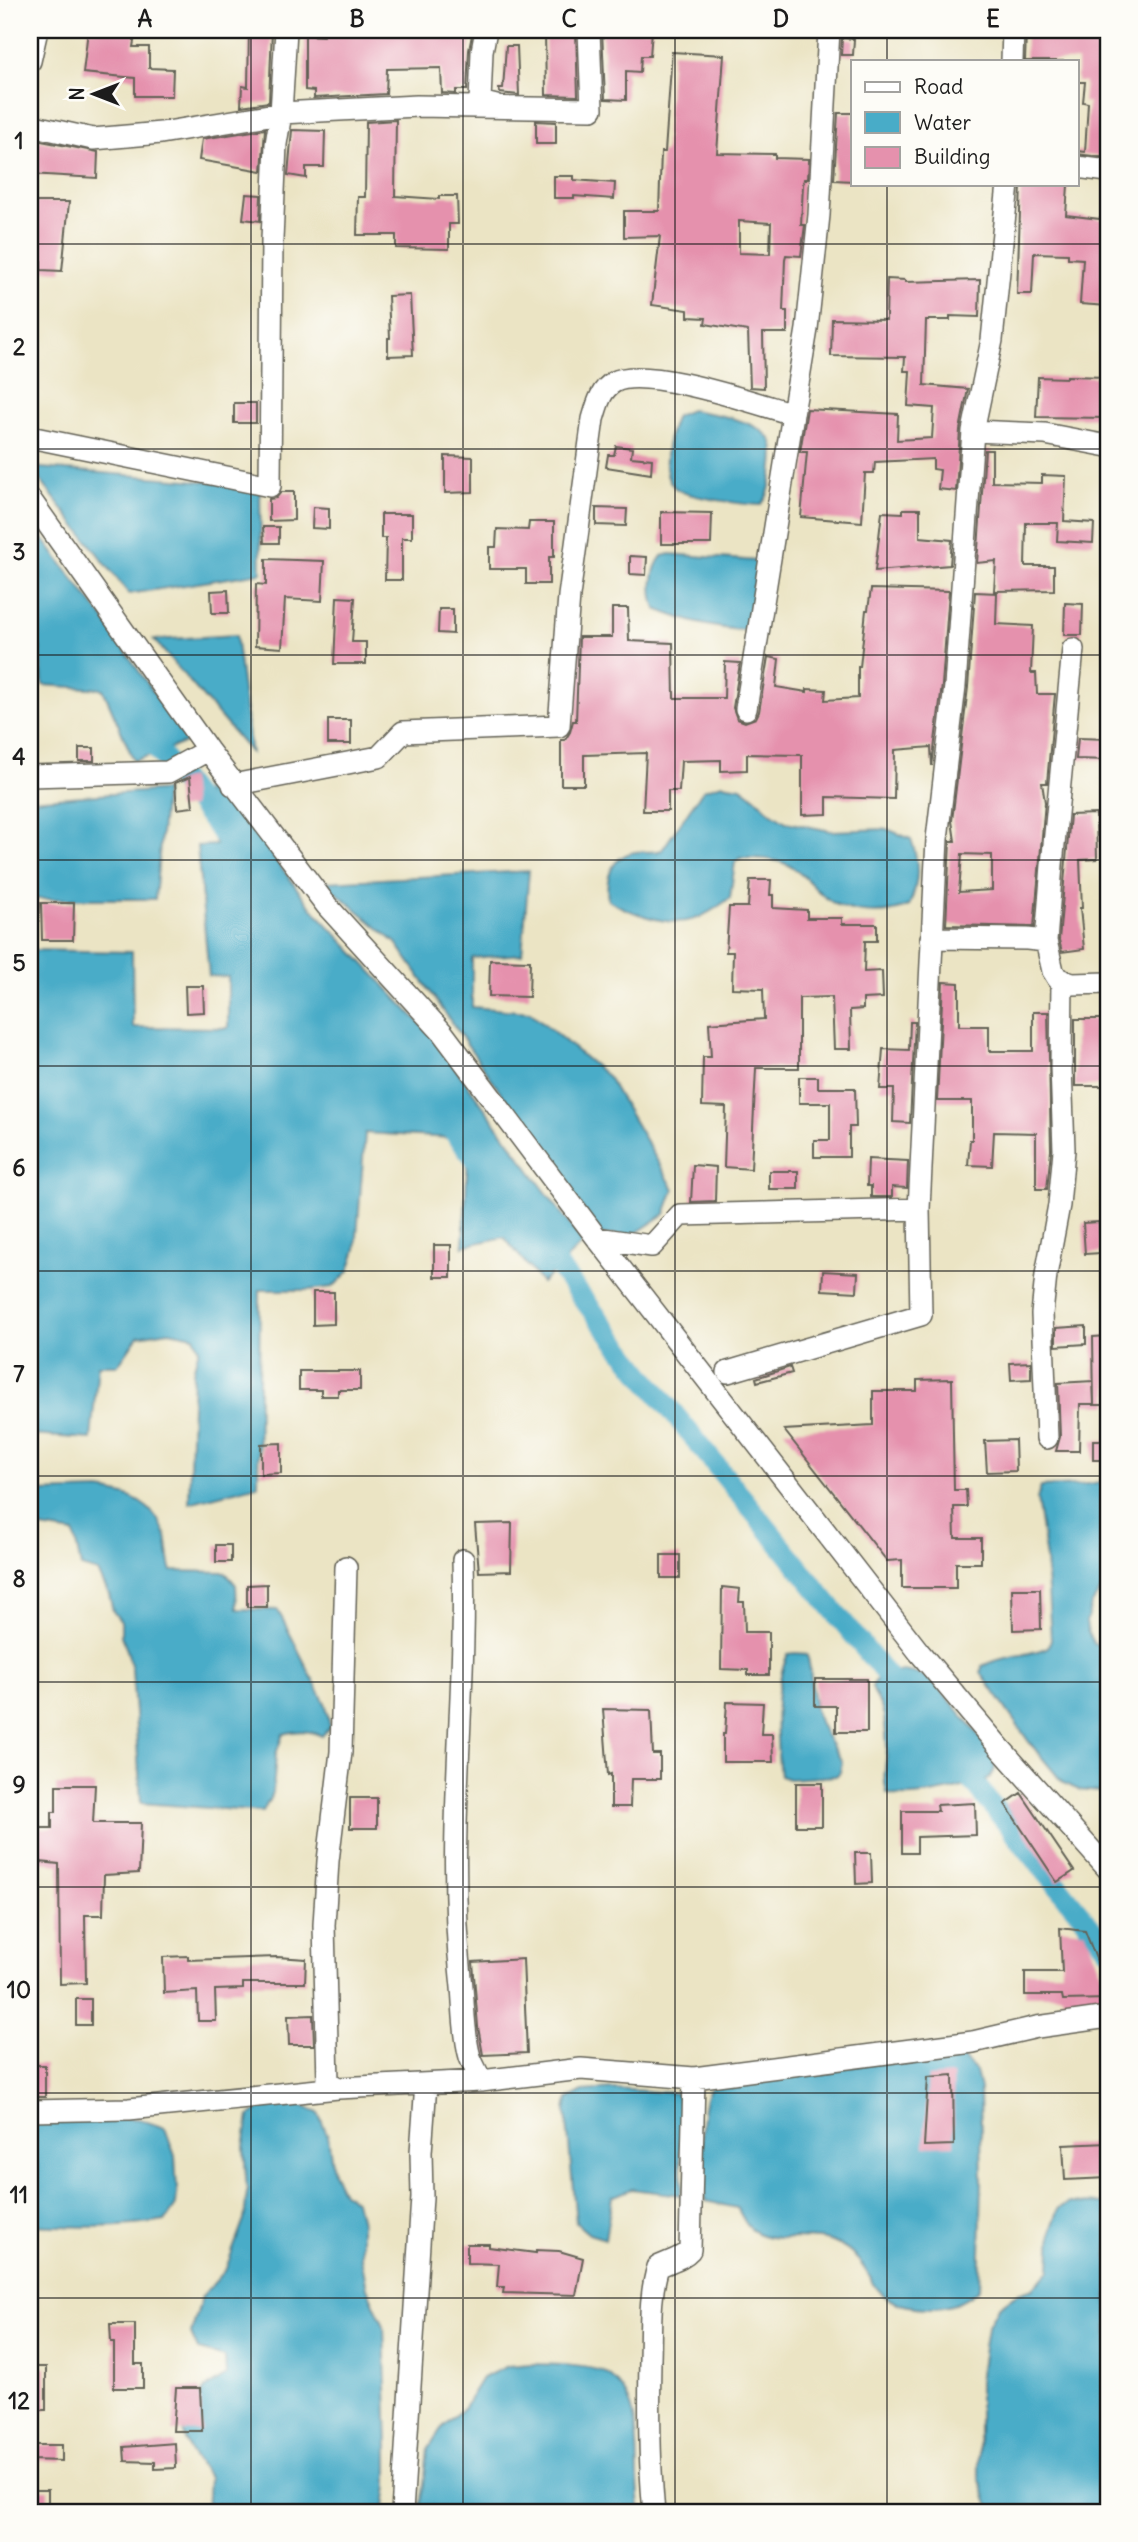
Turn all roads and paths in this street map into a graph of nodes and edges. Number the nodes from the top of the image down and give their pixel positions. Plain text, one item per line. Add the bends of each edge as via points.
1 (37, 30) edge
2 (286, 30) edge
3 (486, 30) edge
4 (589, 30) edge
5 (829, 30) edge
6 (1013, 30) edge
7 (1012, 60) edge
8 (30, 61) edge
9 (497, 107) junction
10 (281, 113) junction
11 (30, 125) edge
12 (1078, 167) edge
13 (1108, 171) edge
14 (1008, 186) edge
15 (793, 414) junction
16 (973, 432) junction
17 (30, 437) edge
18 (1108, 446) edge
19 (30, 499) edge
20 (1073, 649) dead end
21 (746, 709) dead end
22 (208, 751) junction
23 (30, 776) edge
24 (233, 785) junction
25 (931, 938) junction
26 (1046, 941) junction
27 (1062, 980) junction
28 (1108, 984) edge
29 (919, 1209) junction
30 (597, 1238) junction
31 (728, 1372) dead end
32 (1047, 1437) dead end
33 (463, 1560) dead end
34 (346, 1567) dead end
35 (1108, 1870) edge
36 (1108, 2017) edge
37 (694, 2078) junction
38 (481, 2081) junction
39 (426, 2084) junction
40 (338, 2088) junction
41 (30, 2111) edge
42 (402, 2512) edge
43 (654, 2512) edge

1 - 8 street
2 - 10 street
3 - 9 street via 480,102
4 - 9 street via 592,109
5 - 15 street via 819,215
6 - 7 street
9 - 10 street
10 - 11 street via 93,139
10 - 17 street via 272,240 270,486
12 - 13 street
14 - 16 street via 993,330
15 - 21 street
15 - 24 street via 651,378 614,382 601,396 593,419 569,596 559,726 403,733 379,757
16 - 18 street via 1045,433
16 - 25 street
19 - 22 street
20 - 26 street
22 - 23 street via 168,772
22 - 24 street
24 - 30 street via 327,906 442,1032
25 - 26 street
25 - 29 street
26 - 27 street via 1053,971
27 - 28 street
27 - 32 street via 1064,1150 1042,1314
29 - 30 street via 680,1215 652,1246
29 - 31 street via 921,1315
30 - 35 street via 919,1652
33 - 38 street via 457,1910 470,2055
34 - 40 street via 341,1752 324,1925 328,2082
36 - 37 street via 973,2042
37 - 38 street via 581,2069
37 - 43 street via 690,2250 658,2267 654,2279 649,2428
38 - 39 street
39 - 40 street
39 - 42 street
40 - 41 street via 129,2109

